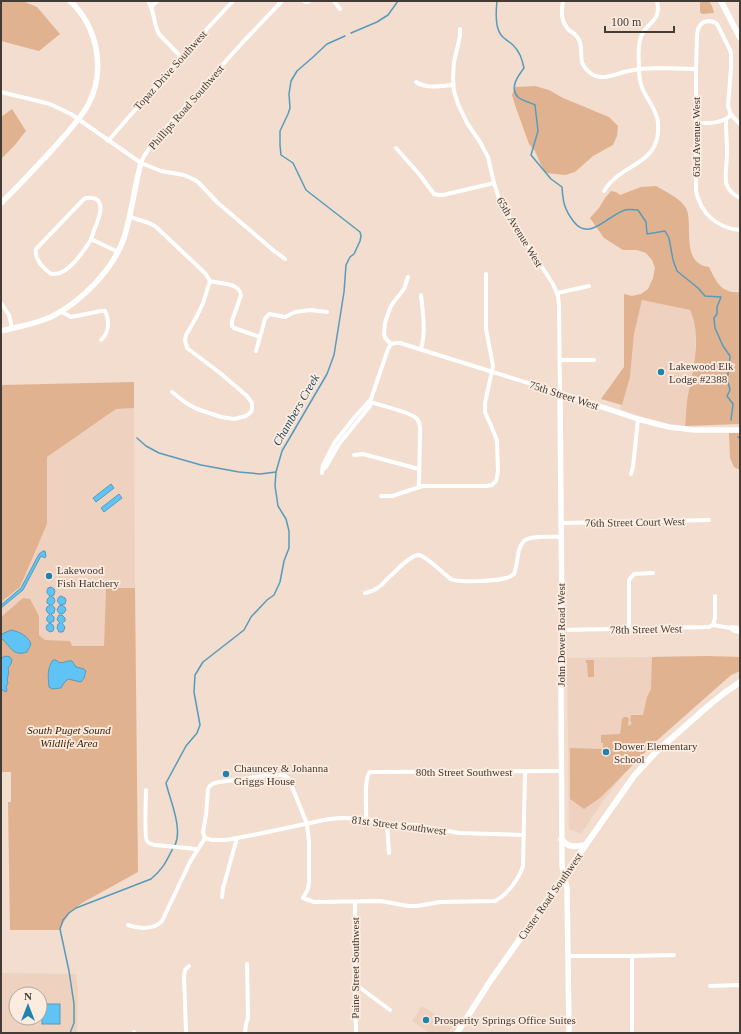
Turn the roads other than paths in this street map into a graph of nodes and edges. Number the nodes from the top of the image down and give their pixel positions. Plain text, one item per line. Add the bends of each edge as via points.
1 (70, 1) edge
2 (148, 1) edge
3 (157, 1) edge
4 (233, 1) edge
5 (282, 1) edge
6 (304, 1) edge
7 (309, 1) edge
8 (334, 1) edge
9 (563, 1) edge
10 (657, 1) edge
11 (721, 1) edge
12 (152, 6) junction
13 (340, 9) dead end
14 (460, 29) dead end
15 (740, 38) edge
16 (181, 57) junction
17 (639, 69) junction
18 (696, 69) junction
19 (416, 82) dead end
20 (453, 85) junction
21 (1, 92) edge
22 (731, 115) junction
23 (78, 119) junction
24 (726, 120) junction
25 (696, 123) junction
26 (740, 124) edge
27 (108, 140) junction
28 (396, 148) dead end
29 (141, 163) junction
30 (494, 183) junction
31 (604, 191) dead end
32 (740, 198) edge
33 (1, 203) edge
34 (130, 217) junction
35 (740, 230) edge
36 (91, 239) junction
37 (118, 252) junction
38 (285, 259) dead end
39 (486, 274) dead end
40 (408, 277) dead end
41 (210, 281) junction
42 (589, 286) dead end
43 (557, 293) junction
44 (421, 295) dead end
45 (1, 303) edge
46 (60, 311) junction
47 (327, 312) dead end
48 (12, 328) junction
49 (1, 331) edge
50 (260, 337) junction
51 (101, 340) dead end
52 (391, 344) junction
53 (421, 349) junction
54 (256, 351) dead end
55 (560, 360) junction
56 (594, 360) dead end
57 (493, 372) junction
58 (172, 392) dead end
59 (560, 393) junction
60 (370, 402) junction
61 (638, 419) junction
62 (740, 430) edge
63 (354, 455) dead end
64 (420, 469) junction
65 (322, 471) dead end
66 (631, 474) dead end
67 (419, 486) junction
68 (381, 496) dead end
69 (709, 520) dead end
70 (561, 523) junction
71 (561, 537) junction
72 (653, 573) dead end
73 (365, 593) dead end
74 (715, 596) dead end
75 (713, 625) junction
76 (730, 628) junction
77 (740, 628) edge
78 (629, 629) junction
79 (562, 630) junction
80 (740, 632) edge
81 (740, 682) edge
82 (561, 771) junction
83 (525, 772) junction
84 (146, 790) dead end
85 (366, 819) junction
86 (307, 824) junction
87 (387, 824) junction
88 (524, 834) junction
89 (204, 838) junction
90 (237, 838) junction
91 (561, 839) junction
92 (586, 845) junction
93 (197, 849) junction
94 (389, 853) dead end
95 (564, 877) junction
96 (222, 897) dead end
97 (355, 902) junction
98 (128, 925) dead end
99 (674, 955) dead end
100 (568, 956) junction
101 (632, 956) junction
102 (247, 964) dead end
103 (189, 966) dead end
104 (354, 984) junction
105 (740, 984) edge
106 (710, 986) dead end
107 (390, 1010) dead end
108 (186, 1033) edge
109 (245, 1033) edge
110 (356, 1033) edge
111 (457, 1033) edge
112 (569, 1033) edge
113 (632, 1033) edge

1 - 23 street via 94,36 97,61 97,77 92,95
2 - 12 street
3 - 12 street
4 - 16 street, Topaz Drive Southwest
5 - 29 street, Phillips Road Southwest via 155,140
6 - 7 street
8 - 13 street
9 - 17 street via 563,20 580,40 582,62 587,71 604,78
10 - 17 street via 656,16 640,39
11 - 15 main road
12 - 16 street via 156,30
14 - 20 street, 65th Avenue West
16 - 27 street, Topaz Drive Southwest
17 - 18 street
17 - 31 street via 642,89 657,118 656,140 649,155 617,177
18 - 22 street, 63rd Avenue West via 698,29 703,23 710,21 719,27 731,52 728,103
18 - 25 street, 63rd Avenue West
19 - 20 street via 429,86
20 - 30 street, 65th Avenue West via 463,117 488,157
21 - 23 street via 50,104
22 - 24 street
22 - 26 street
23 - 27 street
23 - 33 street via 45,158
24 - 25 street
24 - 32 street via 727,187
25 - 35 street, 63rd Avenue West via 696,182 700,205 715,222
27 - 29 street
28 - 30 street via 437,195
29 - 34 street, Phillips Road Southwest
29 - 38 street via 161,171 184,175 198,182 218,203
30 - 43 street, 65th Avenue West via 506,212
34 - 37 street, Phillips Road Southwest
34 - 41 street via 155,226 205,273
36 - 36 street via 101,208 96,199 90,198 84,200 38,246 35,251 36,258 51,274 62,273
36 - 37 street
37 - 46 street, Phillips Road Southwest via 93,285
39 - 57 street via 486,323
40 - 52 street via 404,289 391,306 385,323 384,336
41 - 50 street via 239,289 241,295 232,321 233,328
41 - 58 street via 203,303 186,335 186,348 247,396 252,403 251,412 234,419 221,417 197,409
42 - 43 street
43 - 55 street, 65th Avenue West via 560,314
44 - 53 street via 424,337
45 - 48 street via 9,315
46 - 48 street, Phillips Road Southwest via 35,323
46 - 51 street via 71,317 105,311 108,330
47 - 50 street via 310,310 285,316 270,314 266,317
48 - 49 street, Phillips Road Southwest
50 - 54 street
52 - 53 street, 75th Street West via 399,343
52 - 60 street
53 - 57 street, 75th Street West
55 - 56 street
55 - 59 street, 65th Avenue West
57 - 59 street, 75th Street West
57 - 67 street via 485,412 497,441 496,481 484,486
59 - 61 street, 75th Street West
59 - 70 street, John Dower Road West
60 - 64 street via 418,419
60 - 65 street via 370,406 339,444
61 - 62 street, 75th Street West via 680,429
61 - 66 street
63 - 64 street via 363,454
64 - 67 street
67 - 68 street via 392,496
69 - 70 street, 76th Street Court West
70 - 71 street, John Dower Road West
71 - 73 street via 524,541 519,549 514,574 506,578 454,580 418,555 403,564 378,588
71 - 79 street, John Dower Road West
72 - 78 street via 634,574 629,580
74 - 75 street via 716,618
75 - 76 street, 78th Street West
75 - 78 street, 78th Street West
76 - 77 street, 78th Street West
76 - 80 street, 78th Street West
78 - 79 street, 78th Street West
79 - 82 street, John Dower Road West
81 - 92 main road, Custer Road Southwest via 722,694 656,752 628,784
82 - 83 street, 80th Street Southwest
82 - 91 street, John Dower Road West
83 - 85 street, 80th Street Southwest via 370,772 366,781
83 - 88 street
84 - 93 street via 147,842
85 - 86 street, 81st Street Southwest via 332,818
85 - 87 street, 81st Street Southwest
86 - 89 street via 290,782 283,775 219,782 211,784 208,789
86 - 90 street, 81st Street Southwest
86 - 97 street via 309,882 303,898 314,902
87 - 88 street, 81st Street Southwest via 416,825 459,833
87 - 94 street
88 - 97 street via 522,870 499,899 491,902 440,902 417,906 381,901
89 - 90 street, 81st Street Southwest via 216,841
89 - 93 street
90 - 96 street
91 - 92 main road via 570,846
91 - 95 street, John Dower Road West
92 - 95 main road, Custer Road Southwest
93 - 98 street via 159,924 150,927
95 - 100 street, John Dower Road West via 567,888
95 - 111 main road, Custer Road Southwest
97 - 104 street, Paine Street Southwest
99 - 101 street
100 - 101 street
100 - 112 street, John Dower Road West
101 - 113 street
102 - 109 street via 248,1018
103 - 108 street via 184,976
104 - 107 street
104 - 110 street, Paine Street Southwest
105 - 106 street

